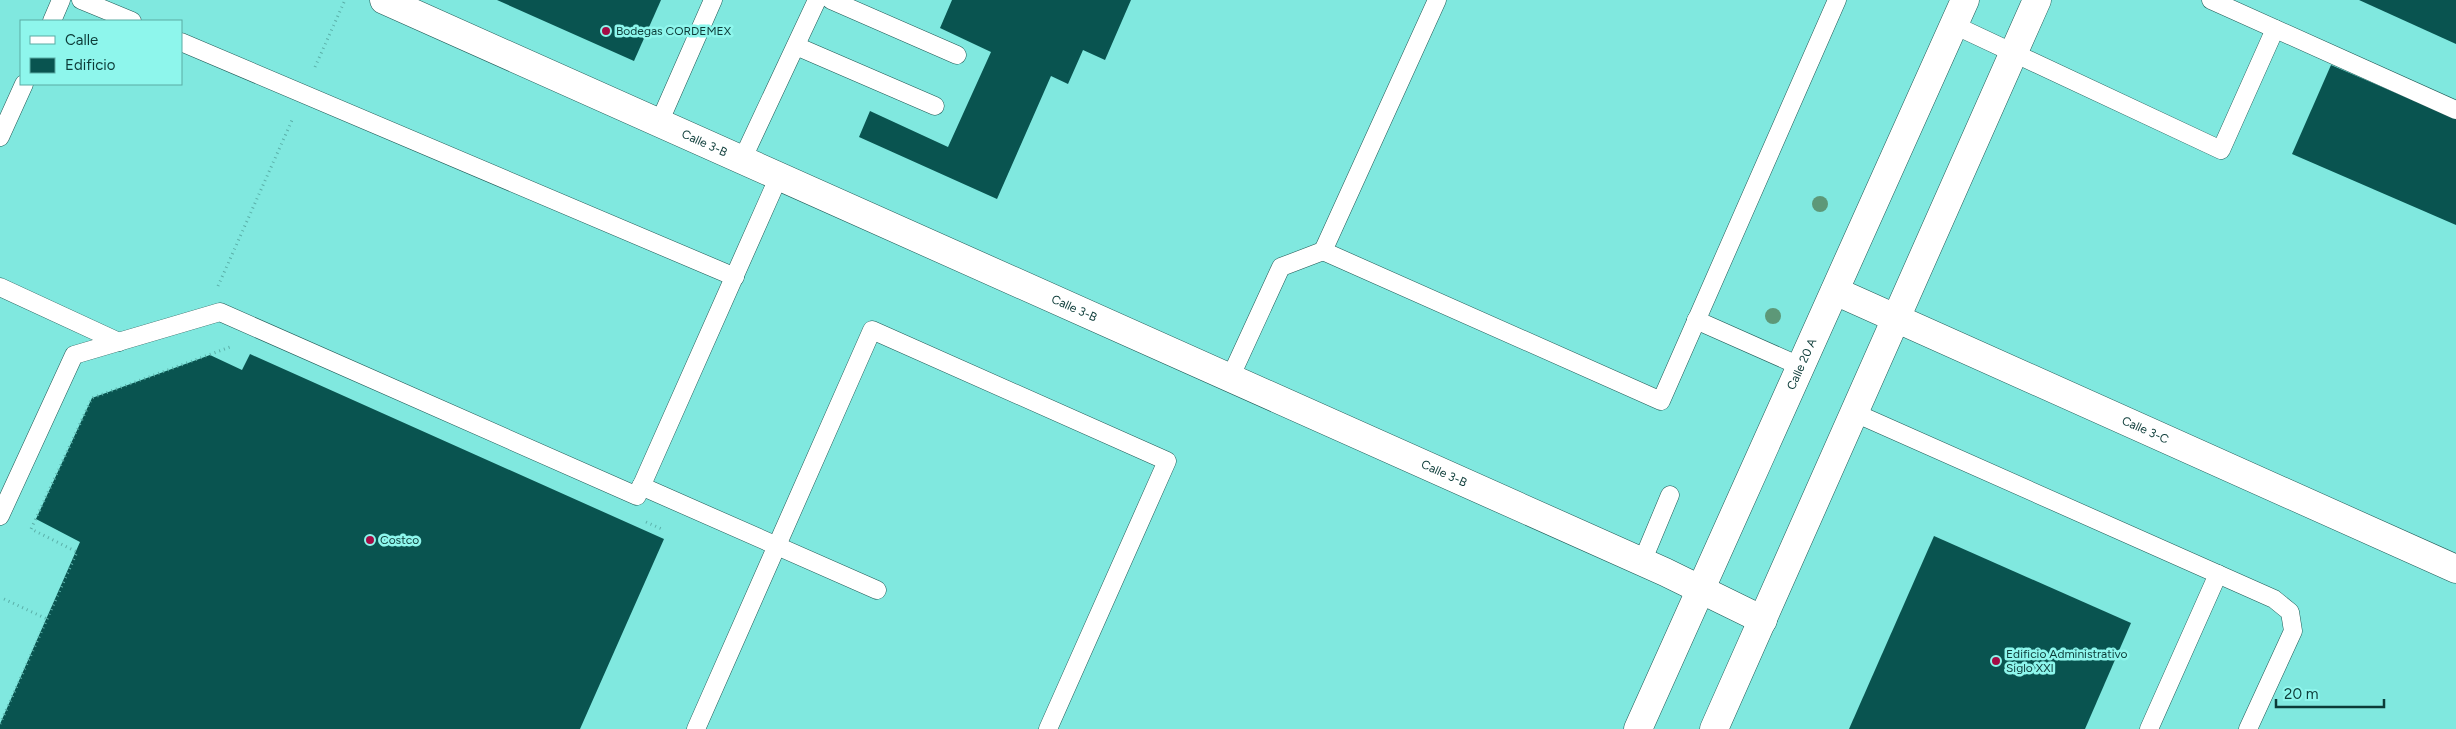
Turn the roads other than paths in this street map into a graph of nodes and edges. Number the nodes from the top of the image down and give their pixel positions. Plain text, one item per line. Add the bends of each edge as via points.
1 (61, 0) edge
2 (81, 0) edge
3 (384, 0) edge
4 (713, 0) edge
5 (817, 0) edge
6 (831, 0) edge
7 (1437, 0) edge
8 (1837, 0) edge
9 (1965, 0) edge
10 (2037, 0) edge
11 (2211, 0) edge
12 (52, 20) edge
13 (130, 20) edge
14 (1954, 25) junction
15 (2275, 29) junction
16 (182, 42) edge
17 (796, 46) junction
18 (2014, 52) junction
19 (956, 55) dead end
20 (24, 85) edge
21 (935, 106) dead end
22 (2456, 110) edge
23 (660, 123) junction
24 (0, 138) edge
25 (742, 160) junction
26 (779, 176) junction
27 (1323, 251) junction
28 (735, 277) junction
29 (0, 287) edge
30 (1835, 291) junction
31 (1696, 320) junction
32 (1896, 320) junction
33 (119, 342) junction
34 (1802, 367) junction
35 (1230, 378) junction
36 (1855, 413) junction
37 (641, 486) junction
38 (1670, 495) dead end
39 (0, 516) edge
40 (777, 546) junction
41 (1642, 562) junction
42 (2456, 569) edge
43 (2218, 574) junction
44 (1702, 589) junction
45 (877, 590) dead end
46 (1763, 620) junction
47 (696, 729) edge
48 (1048, 729) edge
49 (1638, 729) edge
50 (1714, 729) edge
51 (2149, 729) edge
52 (2248, 729) edge

1 - 12 lane
2 - 13 lane
3 - 23 street, Calle 3-B
4 - 23 lane
5 - 17 lane
6 - 19 lane
7 - 27 lane
8 - 31 lane
9 - 14 street, Calle 20 A
10 - 18 street
11 - 15 lane
14 - 18 lane
14 - 30 street, Calle 20 A
15 - 18 lane via 2221,150
15 - 22 lane
16 - 28 lane
17 - 21 lane
17 - 25 lane
18 - 32 street
20 - 24 lane
23 - 25 street, Calle 3-B
25 - 26 street, Calle 3-B
26 - 28 lane
26 - 35 street, Calle 3-B
27 - 31 lane via 1660,401
27 - 35 lane via 1281,267
28 - 37 lane
29 - 33 lane
30 - 32 street, Calle 3-C
30 - 34 street, Calle 20 A
31 - 34 lane
32 - 36 street
32 - 42 street, Calle 3-C
33 - 37 lane via 220,312 637,496
33 - 39 lane via 74,355
34 - 44 street, Calle 20 A
35 - 41 street, Calle 3-B
36 - 43 lane
36 - 46 street
37 - 40 lane
38 - 41 lane
40 - 45 lane
40 - 47 lane
40 - 48 lane via 872,330 1167,461
41 - 44 street, Calle 3-B
43 - 51 lane
43 - 52 lane via 2274,599 2290,612 2292,631
44 - 46 street, Calle 3-B
44 - 49 street, Calle 20 A
46 - 50 street

